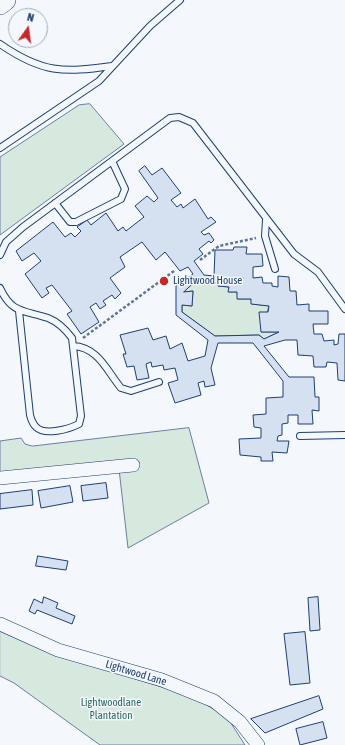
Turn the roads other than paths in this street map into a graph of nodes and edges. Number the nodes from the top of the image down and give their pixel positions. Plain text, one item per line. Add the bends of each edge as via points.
1 (5, 0) edge
2 (180, 0) edge
3 (0, 4) edge
4 (0, 44) edge
5 (112, 66) junction
6 (0, 148) edge
7 (112, 162) junction
8 (55, 203) junction
9 (266, 220) junction
10 (0, 255) edge
11 (275, 270) dead end
12 (0, 288) edge
13 (345, 309) edge
14 (19, 311) junction
15 (73, 346) junction
16 (159, 382) dead end
17 (345, 435) edge
18 (300, 436) dead end
19 (133, 465) dead end
20 (0, 478) edge
21 (0, 624) edge
22 (258, 745) edge

1 - 3 highway
2 - 5 lane via 150,26
4 - 5 lane via 30,63 50,69 76,71
5 - 6 lane via 99,81
7 - 8 lane
7 - 8 lane via 125,189 121,199 76,222 70,222
7 - 9 lane via 170,118 179,117 187,120 193,123
8 - 10 lane via 6,242
9 - 11 lane via 265,236
9 - 13 lane via 294,254 318,272
12 - 14 lane via 11,305
14 - 15 lane via 49,318 65,328 72,338
14 - 15 lane via 30,416 35,427 42,430 62,431 79,424 81,416
15 - 16 lane via 81,346 94,353 108,368 120,388 131,390
17 - 18 lane
19 - 20 street
21 - 22 street, Lightwood Lane via 58,650 162,680 214,701 240,722

